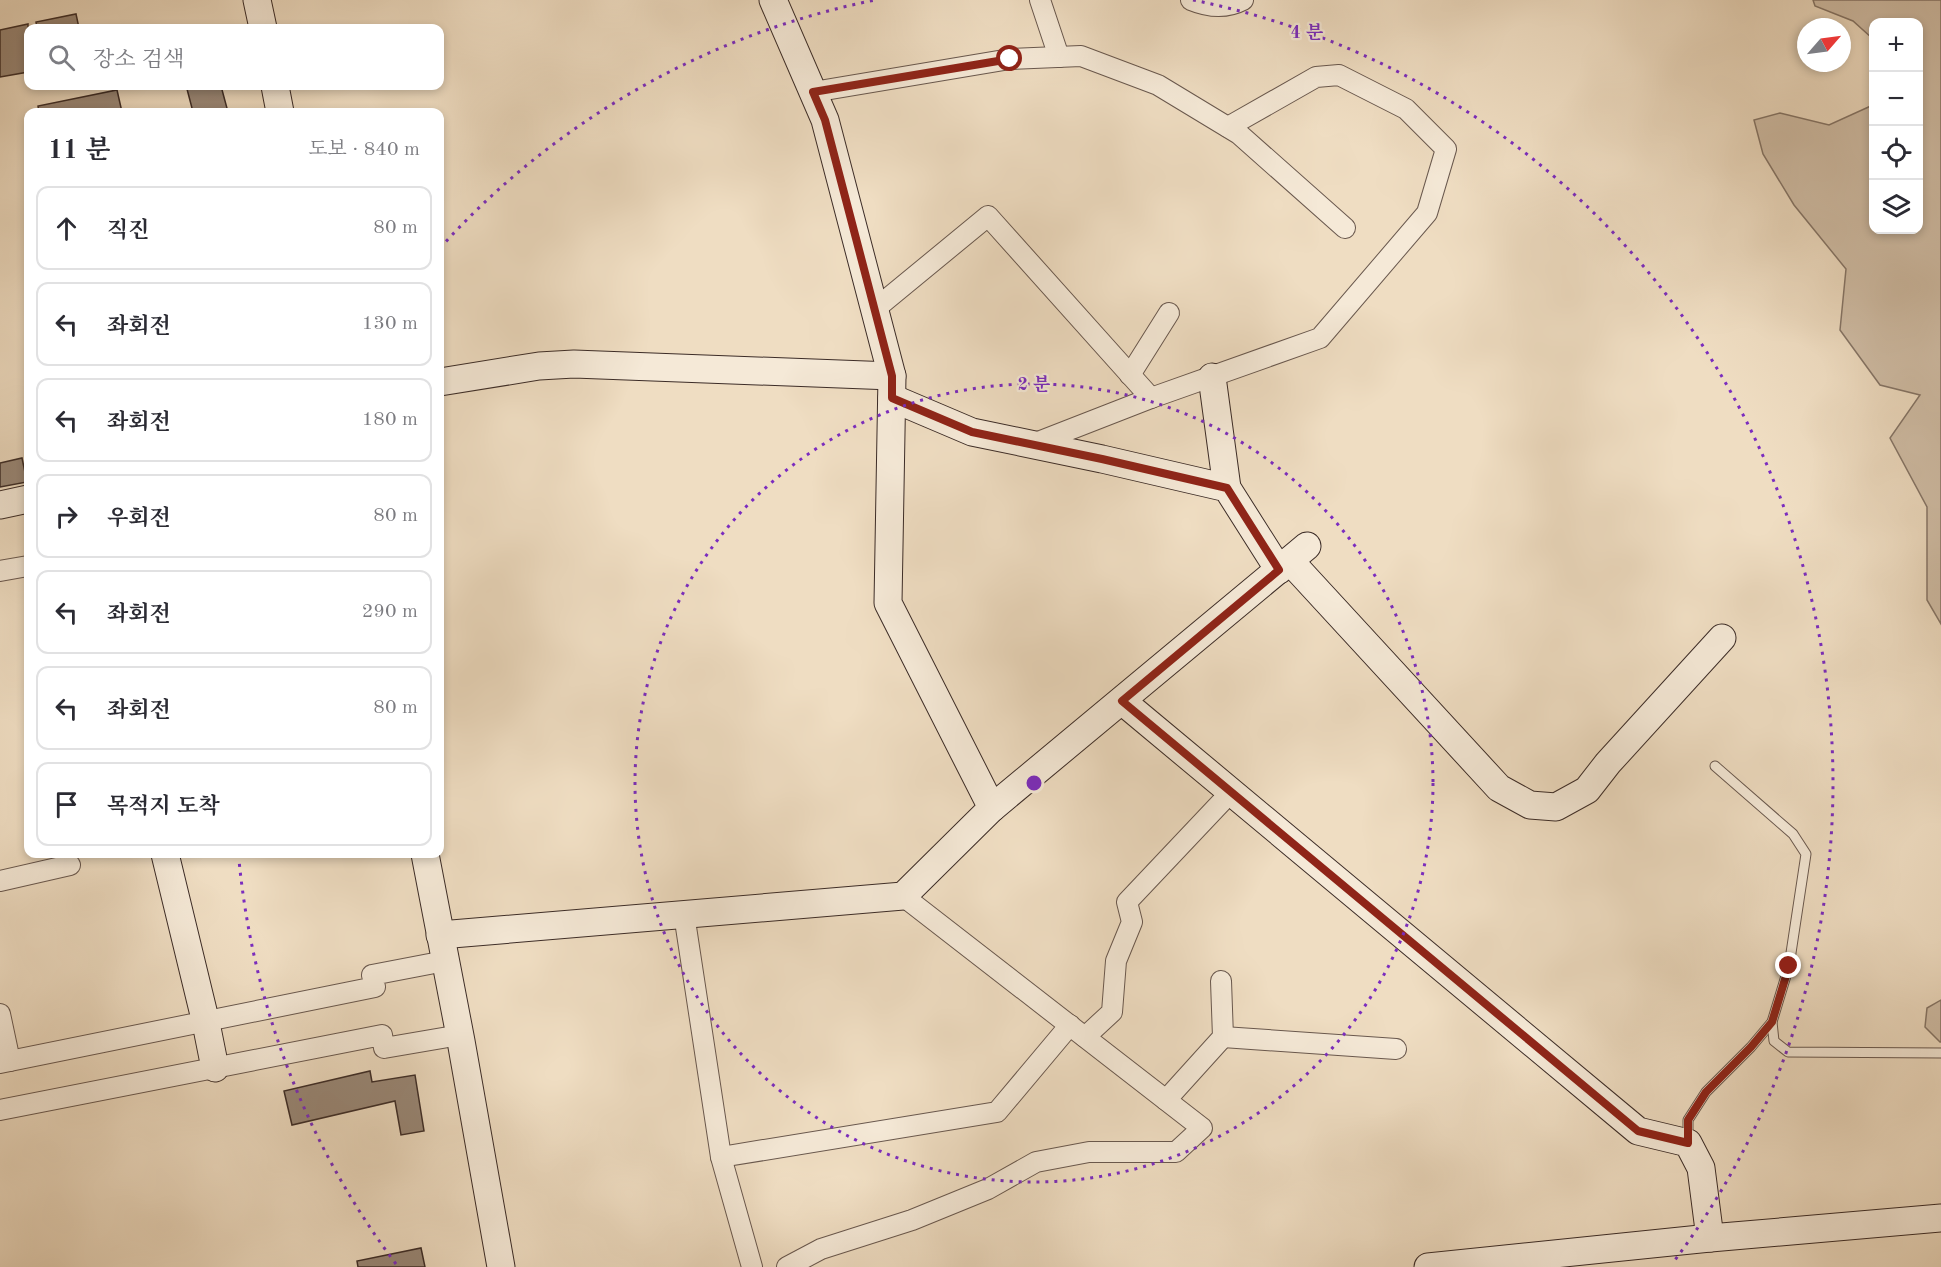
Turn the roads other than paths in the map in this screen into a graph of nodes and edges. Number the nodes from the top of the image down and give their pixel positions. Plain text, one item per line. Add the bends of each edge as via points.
1 (257, 0) edge
2 (773, 0) edge
3 (1040, 0) edge
4 (1191, 0) edge
5 (1243, 0) edge
6 (262, 24) edge
7 (1059, 57) junction
8 (276, 90) edge
9 (813, 92) junction
10 (279, 108) edge
11 (1228, 127) junction
12 (1345, 228) dead end
13 (874, 309) junction
14 (1168, 313) dead end
15 (1130, 375) junction
16 (1212, 376) junction
17 (444, 381) edge
18 (892, 387) junction
19 (1151, 398) junction
20 (1033, 444) junction
21 (1227, 488) junction
22 (24, 500) edge
23 (0, 505) edge
24 (1292, 559) junction
25 (24, 567) edge
26 (0, 571) edge
27 (1722, 638) dead end
28 (1122, 701) junction
29 (1715, 766) dead end
30 (1231, 792) junction
31 (992, 808) junction
32 (166, 858) edge
33 (426, 858) edge
34 (70, 865) dead end
35 (0, 881) edge
36 (903, 896) junction
37 (684, 914) junction
38 (440, 934) junction
39 (444, 961) junction
40 (1221, 981) dead end
41 (0, 1014) edge
42 (1772, 1022) junction
43 (206, 1023) junction
44 (1078, 1031) junction
45 (460, 1035) junction
46 (1223, 1037) junction
47 (1396, 1049) dead end
48 (1941, 1053) edge
49 (5, 1062) edge
50 (215, 1068) junction
51 (1166, 1100) junction
52 (0, 1110) edge
53 (1688, 1143) junction
54 (722, 1157) junction
55 (1941, 1218) edge
56 (1710, 1238) junction
57 (501, 1267) edge
58 (752, 1267) edge
59 (787, 1267) edge
60 (1428, 1267) edge

1 - 6 street
2 - 9 street
3 - 7 street
4 - 5 street via 1208,7 1234,5
7 - 9 street via 1010,59
7 - 11 street via 1081,56 1158,85
8 - 10 street
9 - 13 street via 825,120
11 - 12 street
11 - 16 street via 1316,77 1339,75 1406,109 1446,149 1427,213 1320,338
13 - 15 street via 988,216
13 - 18 street
14 - 15 street
15 - 19 street
16 - 19 street
16 - 21 street
17 - 18 street via 574,364
18 - 20 street via 972,432
18 - 31 street via 888,603
19 - 20 street
20 - 21 street
21 - 24 street
22 - 23 street
24 - 27 street via 1499,788 1530,805 1556,807 1587,790
24 - 28 street
25 - 26 street
28 - 30 street
28 - 31 street
29 - 42 lane via 1792,834 1806,854 1789,966
30 - 44 street via 1127,902 1132,922 1116,961 1112,1012
30 - 53 street via 1638,1131
31 - 36 street
32 - 43 street
33 - 38 street
34 - 35 street
36 - 37 street
36 - 44 street
37 - 38 street
37 - 54 street
38 - 39 street
39 - 43 street via 372,975 375,987
39 - 45 street
40 - 46 street
41 - 49 street
42 - 48 lane via 1774,1041 1788,1052
42 - 53 lane via 1706,1092 1688,1120
43 - 49 street
43 - 50 street
44 - 51 street
44 - 54 street via 997,1112
45 - 50 street via 384,1048 382,1035
45 - 57 street
46 - 47 street
46 - 51 street
50 - 52 street
51 - 59 street via 1202,1128 1176,1152 1089,1152 1036,1162 988,1189 912,1220 821,1250
53 - 56 street via 1701,1168
54 - 58 street
55 - 56 street
56 - 60 street

